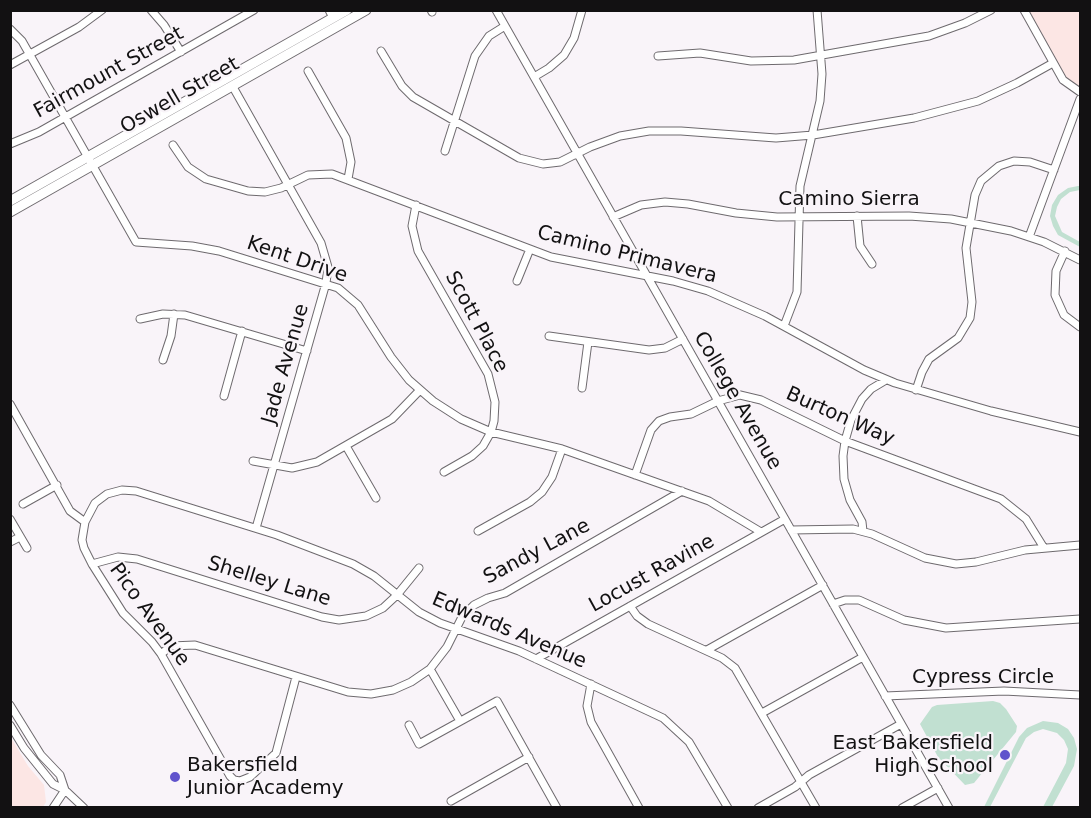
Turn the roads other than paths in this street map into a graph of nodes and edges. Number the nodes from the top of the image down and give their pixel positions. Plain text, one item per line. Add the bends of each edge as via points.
1 (102, 10) edge
2 (150, 10) edge
3 (254, 10) edge
4 (347, 10) edge
5 (366, 10) edge
6 (496, 10) edge
7 (582, 10) edge
8 (817, 10) edge
9 (991, 10) edge
10 (1024, 10) edge
11 (331, 14) edge
12 (505, 26) junction
13 (10, 29) edge
14 (381, 51) dead end
15 (181, 52) junction
16 (273, 52) junction
17 (30, 55) junction
18 (286, 56) junction
19 (658, 56) dead end
20 (821, 56) junction
21 (1053, 63) junction
22 (10, 65) edge
23 (308, 71) dead end
24 (534, 77) junction
25 (233, 87) junction
26 (1080, 92) edge
27 (1080, 99) edge
28 (65, 117) junction
29 (455, 121) junction
30 (813, 135) junction
31 (10, 144) edge
32 (173, 145) dead end
33 (445, 151) dead end
34 (578, 154) junction
35 (88, 157) junction
36 (93, 166) junction
37 (1054, 170) junction
38 (348, 179) junction
39 (288, 185) junction
40 (10, 201) edge
41 (416, 205) junction
42 (10, 212) edge
43 (857, 216) junction
44 (613, 217) junction
45 (798, 218) junction
46 (970, 221) junction
47 (1029, 237) junction
48 (530, 249) junction
49 (1065, 251) junction
50 (1080, 260) edge
51 (872, 264) dead end
52 (647, 276) junction
53 (517, 281) dead end
54 (326, 284) junction
55 (174, 314) junction
56 (140, 319) dead end
57 (784, 326) junction
58 (1080, 327) edge
59 (242, 331) junction
60 (549, 336) dead end
61 (683, 339) junction
62 (588, 342) junction
63 (307, 351) junction
64 (163, 360) dead end
65 (886, 380) junction
66 (582, 388) dead end
67 (420, 390) junction
68 (916, 390) junction
69 (224, 396) dead end
70 (718, 401) junction
71 (10, 404) edge
72 (491, 432) junction
73 (1080, 432) edge
74 (845, 441) junction
75 (346, 446) junction
76 (562, 449) junction
77 (253, 461) dead end
78 (275, 466) junction
79 (444, 472) dead end
80 (635, 475) junction
81 (57, 485) junction
82 (682, 491) junction
83 (376, 498) dead end
84 (23, 504) dead end
85 (10, 519) edge
86 (785, 519) junction
87 (85, 522) junction
88 (256, 528) junction
89 (791, 530) junction
90 (478, 531) dead end
91 (863, 531) junction
92 (761, 532) junction
93 (21, 537) junction
94 (10, 542) edge
95 (1080, 545) edge
96 (27, 548) dead end
97 (1044, 548) junction
98 (92, 564) junction
99 (419, 568) dead end
100 (823, 585) junction
101 (397, 595) junction
102 (833, 604) junction
103 (630, 606) junction
104 (1080, 619) edge
105 (456, 629) junction
106 (707, 650) junction
107 (161, 654) junction
108 (864, 657) junction
109 (536, 659) junction
110 (430, 669) junction
111 (296, 677) junction
112 (591, 684) junction
113 (1080, 695) edge
114 (885, 696) junction
115 (10, 705) edge
116 (762, 713) junction
117 (460, 721) junction
118 (901, 724) junction
119 (10, 725) edge
120 (408, 726) dead end
121 (529, 757) junction
122 (801, 782) junction
123 (938, 788) junction
124 (65, 790) junction
125 (452, 801) dead end
126 (53, 807) edge
127 (84, 807) edge
128 (557, 807) edge
129 (639, 807) edge
130 (728, 807) edge
131 (758, 807) edge
132 (816, 807) edge
133 (902, 807) edge
134 (949, 807) edge

1 - 17 street
2 - 15 street
3 - 15 street, Fairmount Street
4 - 11 main road, Oswell Street
5 - 18 main road, Oswell Street
6 - 12 street, College Avenue
7 - 24 street via 564,55
8 - 20 street
9 - 20 street via 929,36
10 - 21 street
11 - 16 main road, Oswell Street
11 - 18 main road via 332,24
12 - 24 street, College Avenue
12 - 29 street via 489,36 475,56
13 - 17 street, Kent Drive
14 - 29 street via 407,92
15 - 28 street, Fairmount Street
16 - 25 main road via 261,66 234,80
16 - 35 main road, Oswell Street
17 - 22 street
17 - 28 street, Kent Drive
18 - 25 main road, Oswell Street
19 - 20 street via 700,53 764,62
20 - 30 street via 821,94
21 - 26 street via 1063,80
21 - 30 street via 1001,91 961,106
23 - 38 street via 346,138 351,162
24 - 34 street, College Avenue
25 - 36 main road, Oswell Street
25 - 39 street, Jade Avenue
27 - 37 street
28 - 31 street, Fairmount Street
28 - 35 street, Kent Drive
29 - 33 street
29 - 34 street via 526,161 552,164
30 - 34 street via 758,138 649,131 613,139
30 - 45 street via 802,172
32 - 39 street, Camino Primavera via 188,167 206,179 256,192
34 - 44 street, College Avenue
35 - 36 street, Kent Drive
35 - 40 main road, Oswell Street
36 - 42 main road, Oswell Street
36 - 54 street, Kent Drive via 136,242 204,248
37 - 46 street via 1022,161 992,170 978,187
37 - 47 street
38 - 39 street, Camino Primavera via 316,173
38 - 41 street, Camino Primavera
39 - 54 street, Jade Avenue via 324,249
41 - 48 street, Camino Primavera
41 - 72 street, Scott Place via 412,225 418,251 491,382 495,411
43 - 45 street, Camino Sierra
43 - 46 street, Camino Sierra
43 - 51 street via 860,246
44 - 45 street, Camino Sierra via 641,205 664,202
44 - 52 street, College Avenue
45 - 57 street via 799,281
46 - 47 street, Camino Sierra
46 - 68 street via 966,248 970,318 958,338 929,359
47 - 49 street, Camino Sierra
48 - 52 street, Camino Primavera via 551,257
48 - 53 street
49 - 50 street, Camino Sierra
49 - 58 street via 1056,271 1055,295 1064,315
52 - 57 street, Camino Primavera via 708,291
52 - 61 street, College Avenue
54 - 63 street, Jade Avenue
54 - 67 street, Kent Drive via 346,293 358,305 391,357
55 - 56 street
55 - 59 street
55 - 64 street
57 - 65 street, Camino Primavera
59 - 63 street
59 - 69 street
60 - 62 street
61 - 62 street via 665,348 649,350
61 - 70 street, College Avenue
62 - 66 street
63 - 78 street, Jade Avenue
65 - 68 street, Camino Primavera
65 - 74 street via 862,399
67 - 72 street, Kent Drive via 445,409
67 - 75 street via 392,419
68 - 73 street, Camino Primavera
70 - 74 street, Burton Way via 740,395 761,400
70 - 80 street, Burton Way via 691,414 664,418 654,425
70 - 86 street, College Avenue
71 - 81 street
72 - 76 street, Kent Drive
72 - 79 street via 478,452
74 - 91 street via 844,479
74 - 97 street, Burton Way via 1001,499 1026,519
75 - 78 street via 308,465
75 - 83 street
76 - 80 street, Kent Drive
76 - 90 street via 542,492
77 - 78 street
78 - 88 street, Jade Avenue
80 - 82 street, Kent Drive
81 - 84 street
81 - 87 street via 70,511
82 - 92 street, Kent Drive via 717,505
82 - 105 street, Sandy Lane via 506,593 474,605
85 - 93 street
86 - 89 street, College Avenue
86 - 92 street, Locust Ravine
87 - 88 street, Edwards Avenue via 101,498 129,490
87 - 98 street, Pico Avenue via 82,540
88 - 101 street, Edwards Avenue via 353,564
89 - 91 street
89 - 100 street, College Avenue
91 - 97 street via 925,558 947,563 976,562
92 - 103 street, Locust Ravine
93 - 94 street
93 - 96 street
95 - 97 street
98 - 101 street, Shelley Lane via 118,557 137,559 339,620 375,613
98 - 107 street, Pico Avenue via 123,613
99 - 101 street, Shelley Lane
100 - 102 street, College Avenue
100 - 106 street
101 - 105 street, Edwards Avenue via 429,618
102 - 104 street via 859,600 904,620 946,628
102 - 108 street, College Avenue
103 - 106 street via 648,624
103 - 109 street, Locust Ravine
105 - 109 street, Edwards Avenue
105 - 110 street, Sandy Lane
106 - 116 street via 735,668
107 - 111 street, Sandy Lane via 171,646 195,645
107 - 111 street, Pico Avenue via 230,776 237,781 257,772 276,753
108 - 114 street, College Avenue
108 - 116 street
109 - 112 street, Edwards Avenue
110 - 111 street, Sandy Lane via 402,686 371,694 348,692
110 - 117 street
112 - 129 street via 586,706 591,722
112 - 130 street, Edwards Avenue via 673,724 694,749
113 - 114 street, Cypress Circle via 1004,691
114 - 118 street, College Avenue
115 - 124 street via 41,755 60,776
116 - 122 street
117 - 120 street via 419,744
117 - 121 street via 497,700
118 - 122 street
118 - 123 street, College Avenue
119 - 124 street via 40,769 53,784
121 - 125 street
121 - 128 street
122 - 131 street
122 - 132 street
123 - 133 street
123 - 134 street, College Avenue
124 - 126 street
124 - 127 street

